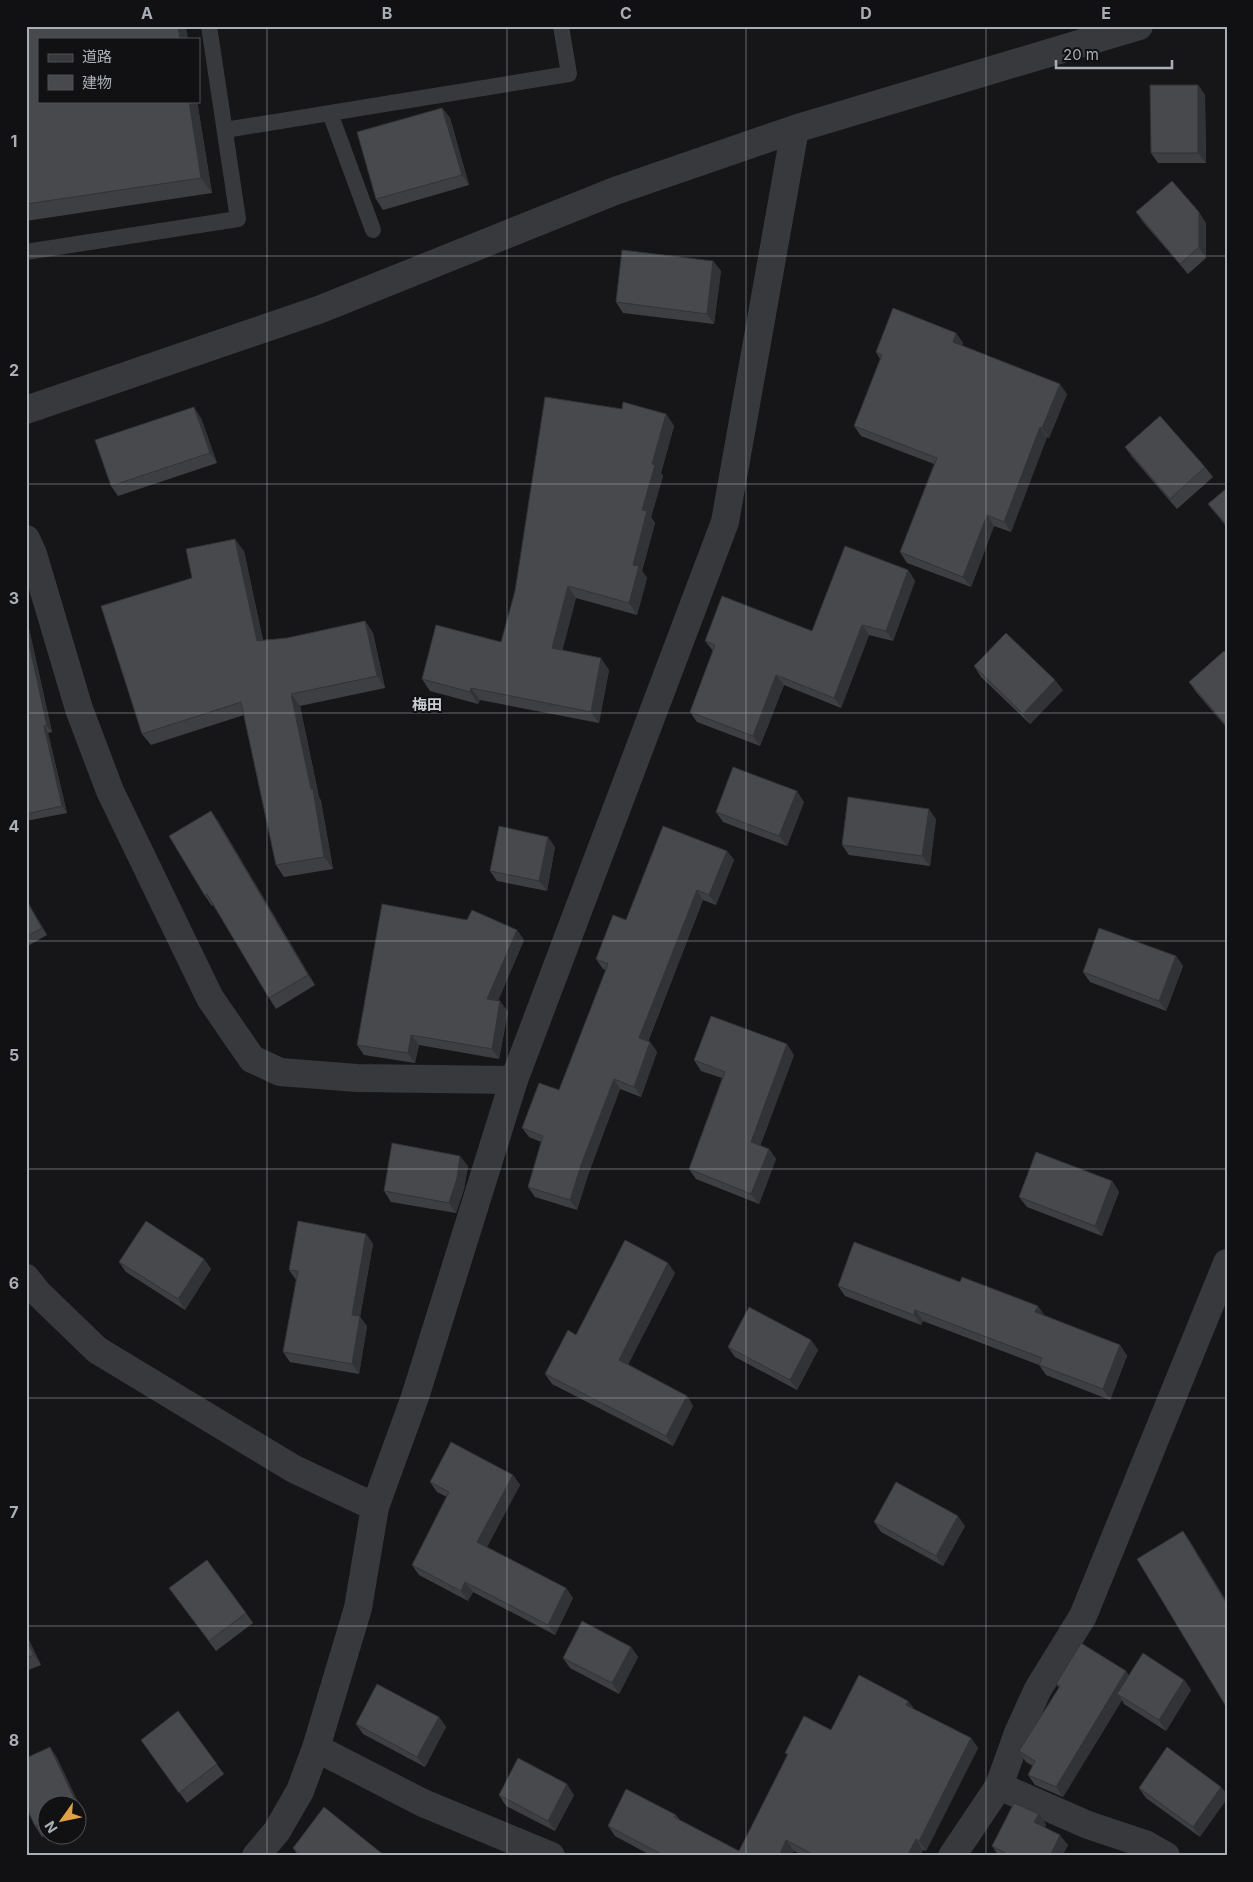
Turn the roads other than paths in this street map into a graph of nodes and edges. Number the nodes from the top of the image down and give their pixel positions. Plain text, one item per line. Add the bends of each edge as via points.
1 (209, 26) edge
2 (561, 26) edge
3 (1138, 26) edge
4 (330, 113) junction
5 (795, 129) junction
6 (225, 130) junction
7 (373, 230) dead end
8 (26, 252) edge
9 (26, 410) edge
10 (26, 540) edge
11 (514, 1080) junction
12 (1227, 1263) edge
13 (26, 1278) edge
14 (375, 1507) junction
15 (316, 1748) junction
16 (999, 1786) junction
17 (256, 1856) edge
18 (551, 1856) edge
19 (952, 1856) edge
20 (1166, 1856) edge

1 - 6 lane
2 - 4 lane via 569,74
3 - 5 street
4 - 6 lane
4 - 7 lane
5 - 9 street via 615,191 321,309
5 - 11 street via 725,522
6 - 8 lane via 238,219
10 - 11 street via 33,554 78,709 110,791 210,998 252,1059 280,1072 356,1078
11 - 14 street via 415,1397
12 - 16 street via 1083,1616 1038,1689
13 - 14 street via 97,1350 294,1469
14 - 15 street via 358,1608
15 - 17 street via 300,1791 277,1831
15 - 18 street via 423,1803
16 - 19 street
16 - 20 street via 1088,1825 1146,1844

